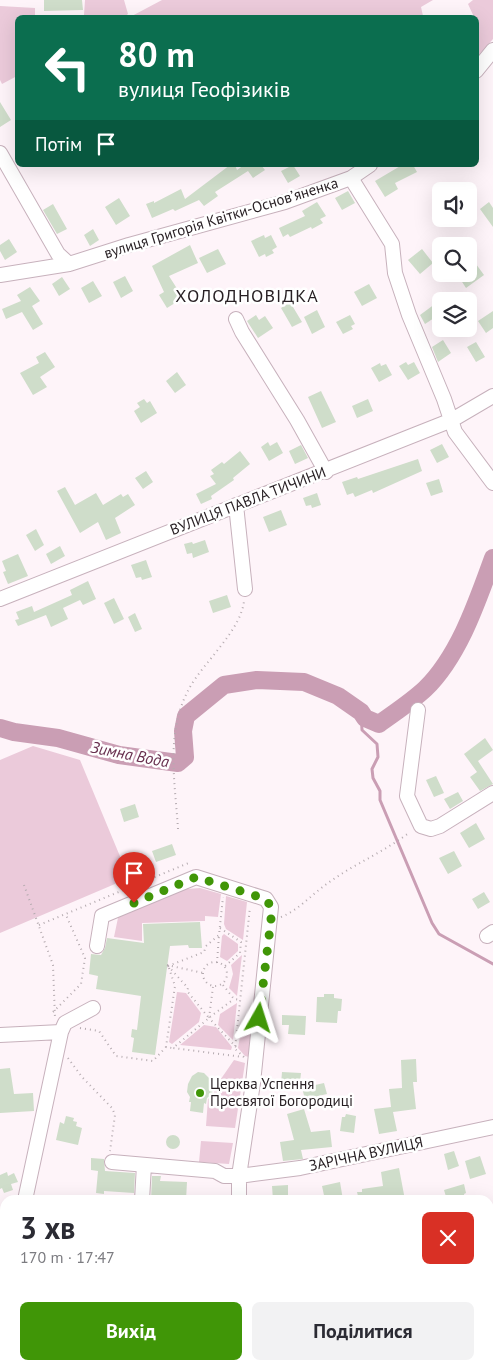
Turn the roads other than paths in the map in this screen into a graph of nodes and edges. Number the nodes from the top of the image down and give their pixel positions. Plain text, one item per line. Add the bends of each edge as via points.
1 (493, 50) edge
2 (479, 67) edge
3 (0, 153) edge
4 (367, 167) edge
5 (351, 178) junction
6 (69, 264) junction
7 (0, 275) edge
8 (236, 318) dead end
9 (493, 396) edge
10 (452, 420) junction
11 (326, 472) junction
12 (493, 483) edge
13 (236, 505) junction
14 (245, 589) road end
15 (0, 599) edge
16 (418, 710) dead end
17 (493, 793) edge
18 (97, 946) dead end
19 (94, 1008) dead end
20 (63, 1028) junction
21 (0, 1035) edge
22 (493, 1127) edge
23 (112, 1159) road end
24 (144, 1166) junction
25 (239, 1176) junction
26 (26, 1195) edge
27 (142, 1195) edge
28 (239, 1195) edge

1 - 2 street
3 - 6 street via 58,254
4 - 5 street, вулиця Григорія Квітки-Основʼяненка
5 - 6 street, вулиця Григорія Квітки-Основʼяненка via 285,202
5 - 10 street via 392,244 395,273 409,315
6 - 7 street, вулиця Григорія Квітки-Основʼяненка
8 - 11 street
9 - 10 street, ВУЛИЦЯ ПАВЛА ТИЧИНИ
10 - 11 street, ВУЛИЦЯ ПАВЛА ТИЧИНИ
10 - 12 street via 455,432
11 - 13 street, ВУЛИЦЯ ПАВЛА ТИЧИНИ
13 - 14 street
13 - 15 street, ВУЛИЦЯ ПАВЛА ТИЧИНИ
16 - 17 street via 407,796 421,826 431,829 440,826
18 - 25 street via 102,916 196,877 266,899 271,907
19 - 20 street
20 - 21 street
20 - 26 street
22 - 25 street, ЗАРІЧНА ВУЛИЦЯ via 300,1168
23 - 24 street, ЗАРІЧНА ВУЛИЦЯ
24 - 25 street, ЗАРІЧНА ВУЛИЦЯ
24 - 27 street
25 - 28 street

